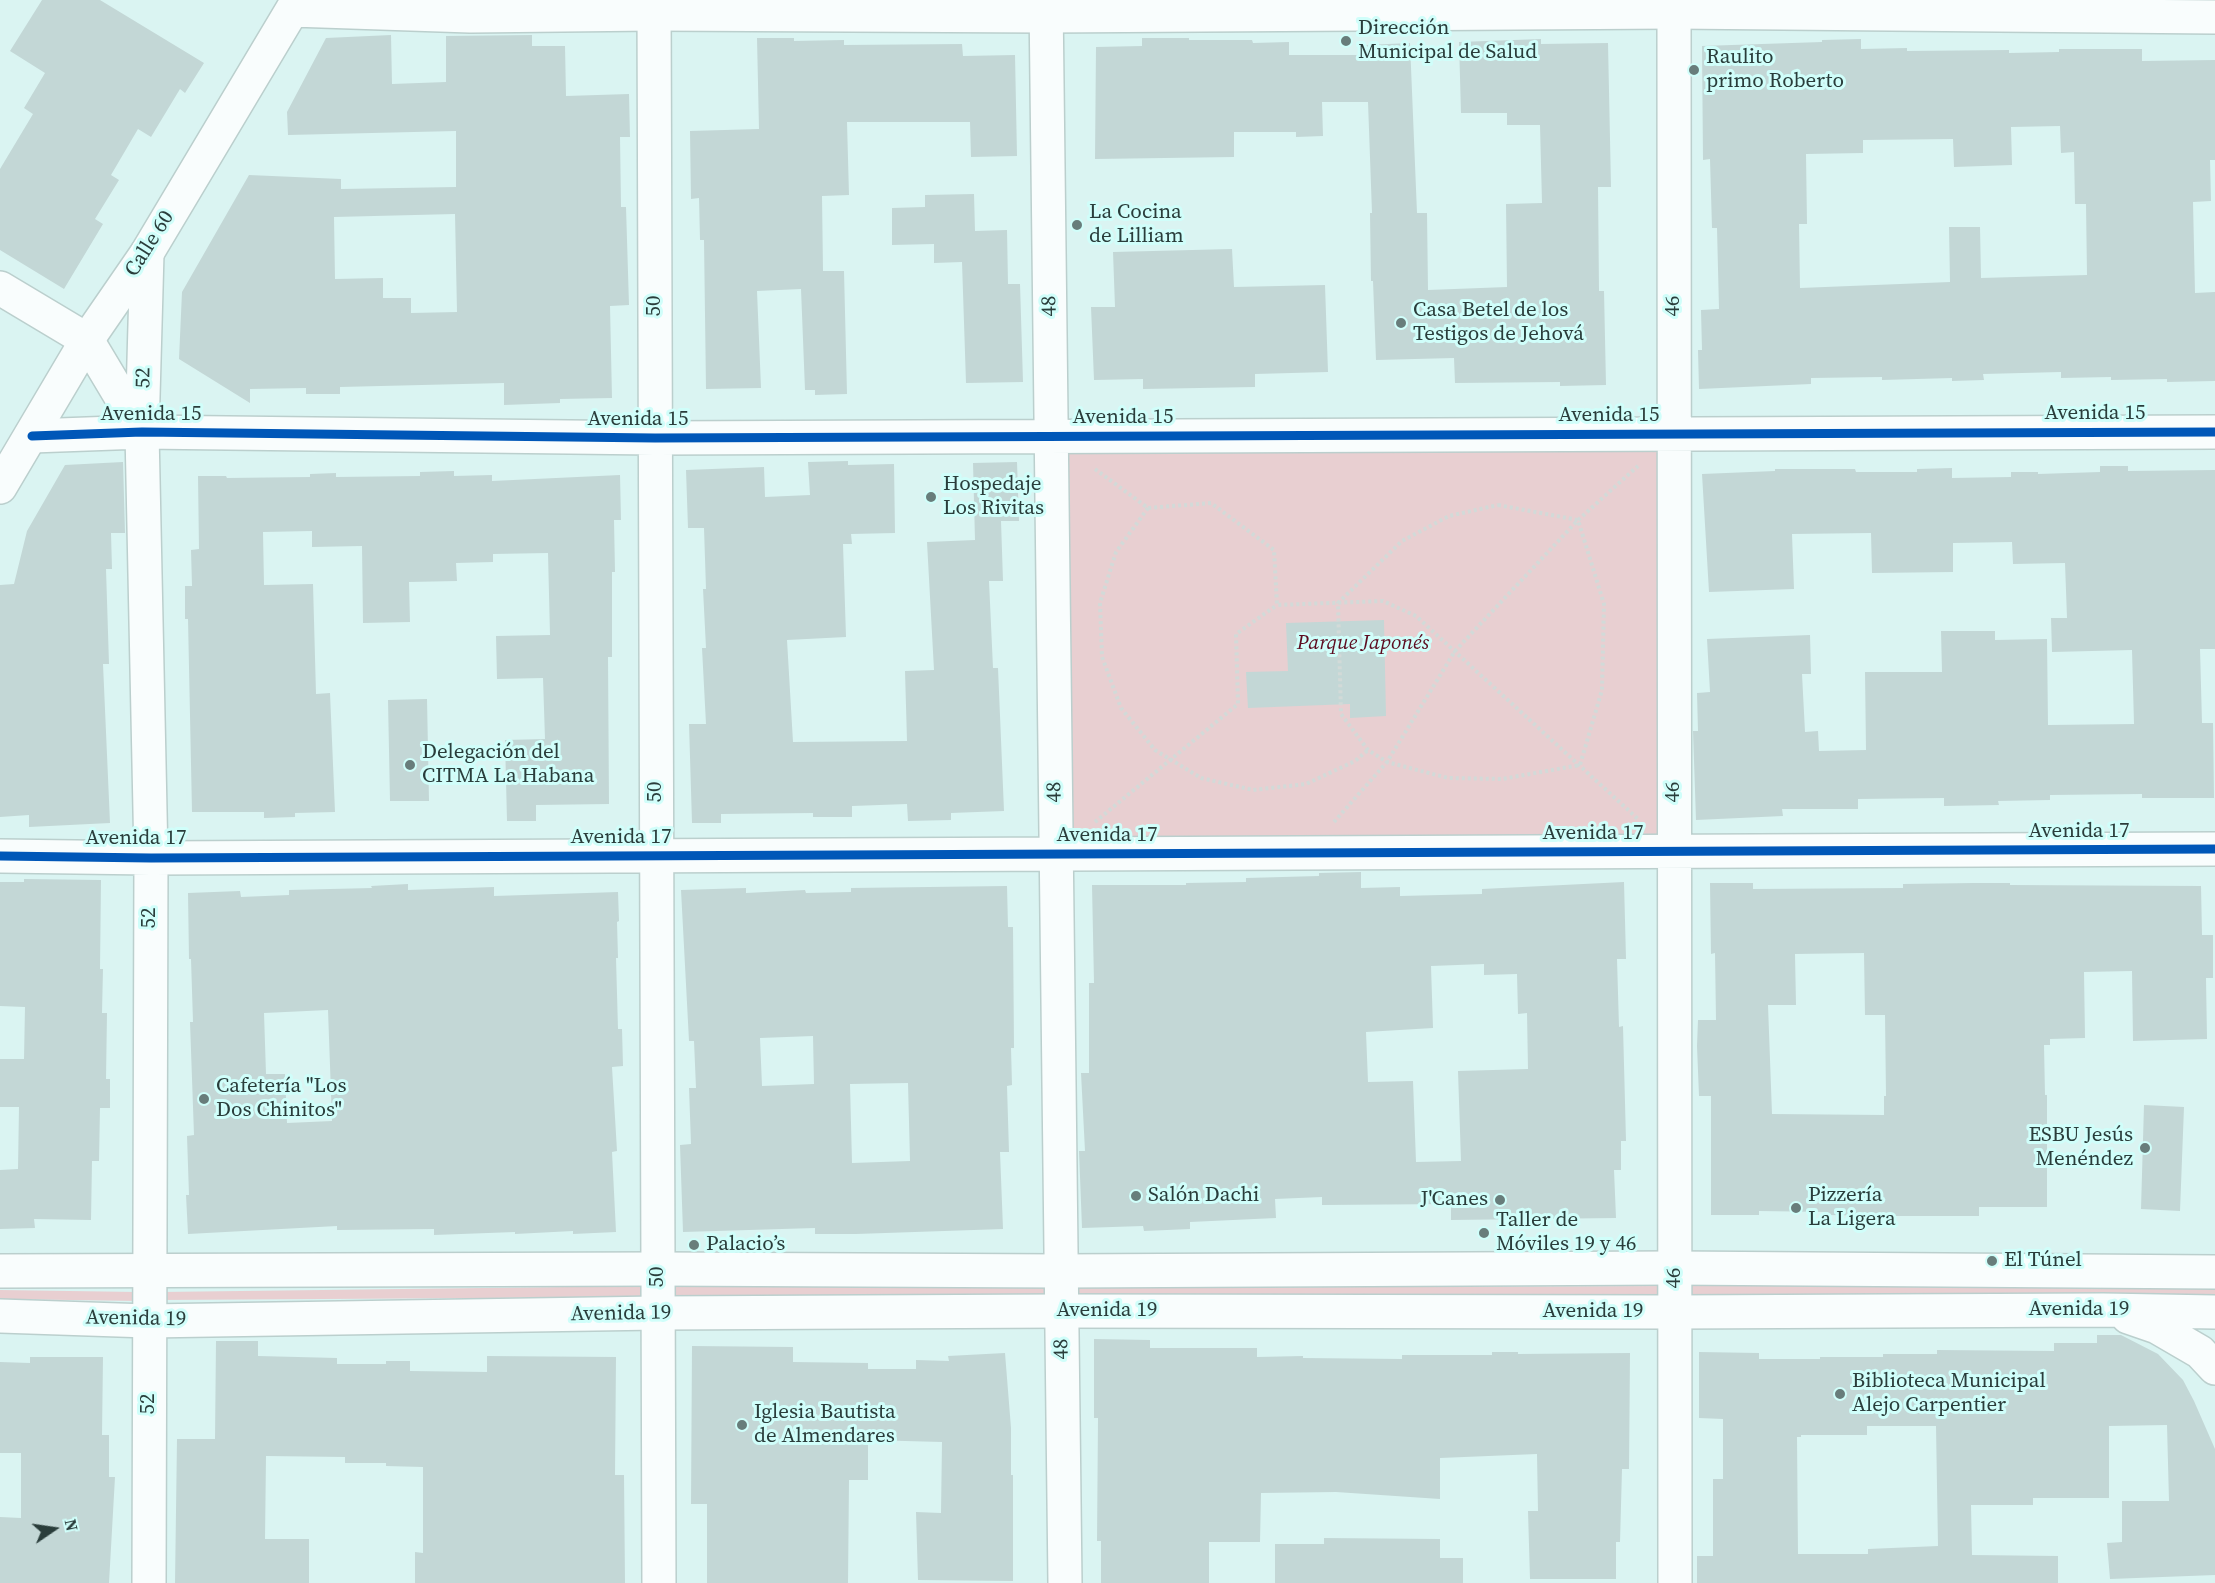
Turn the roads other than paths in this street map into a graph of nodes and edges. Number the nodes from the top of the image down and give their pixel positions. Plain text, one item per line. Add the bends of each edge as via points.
1 (442, 0) edge
2 (295, 5) edge
3 (1674, 6) edge
4 (654, 7) edge
5 (1046, 8) edge
6 (471, 16) junction
7 (2215, 17) edge
8 (147, 253) junction
9 (0, 288) edge
10 (87, 340) junction
11 (142, 432) junction
12 (2215, 432) edge
13 (1674, 434) junction
14 (32, 436) junction
15 (1052, 437) junction
16 (655, 438) junction
17 (0, 487) edge
18 (2215, 849) edge
19 (1674, 852) junction
20 (1056, 854) junction
21 (0, 856) edge
22 (656, 856) junction
23 (150, 858) junction
24 (1674, 1268) junction
25 (658, 1269) junction
26 (150, 1270) junction
27 (0, 1271) edge
28 (1061, 1271) junction
29 (2215, 1272) edge
30 (2103, 1310) junction
31 (1061, 1311) junction
32 (1675, 1312) junction
33 (2215, 1312) edge
34 (658, 1314) junction
35 (0, 1316) edge
36 (148, 1321) junction
37 (2215, 1368) edge
38 (149, 1583) edge
39 (659, 1583) edge
40 (1065, 1583) edge
41 (1675, 1583) edge

1 - 6 street
2 - 6 street
2 - 8 street, Calle 60
3 - 5 street
3 - 7 street
3 - 13 street, 46
4 - 5 street
4 - 6 street
4 - 16 street, 50
5 - 15 street, 48
8 - 10 street, Calle 60
8 - 11 street, 52
9 - 10 street, Avenida 15
10 - 11 street, Avenida 15
10 - 14 street, Calle 60
11 - 14 street, Avenida 15
11 - 16 street, Avenida 15
11 - 23 street, 52
12 - 13 street, Avenida 15
13 - 15 street, Avenida 15
13 - 19 street, 46
14 - 17 street, Calle 60
15 - 16 street, Avenida 15
15 - 20 street, 48
16 - 22 street, 50
18 - 19 street, Avenida 17
19 - 20 street, Avenida 17
19 - 24 street, 46
20 - 22 street, Avenida 17
20 - 28 street, 48
21 - 23 street, Avenida 17
22 - 23 street, Avenida 17
22 - 25 street, 50
23 - 26 street, 52
24 - 28 street, Avenida 19
24 - 29 street, Avenida 19
24 - 32 street, 46
25 - 26 street, Avenida 19
25 - 28 street, Avenida 19
25 - 34 street, 50
26 - 27 street, Avenida 19
26 - 36 street, 52
28 - 31 street, 48
30 - 32 street, Avenida 19
30 - 33 street, Avenida 19
30 - 37 street via 2157,1327 2200,1352
31 - 32 street, Avenida 19
31 - 34 street, Avenida 19
31 - 40 street, 48
32 - 41 street, 46
34 - 36 street, Avenida 19
34 - 39 street, 50
35 - 36 street, Avenida 19
36 - 38 street, 52

